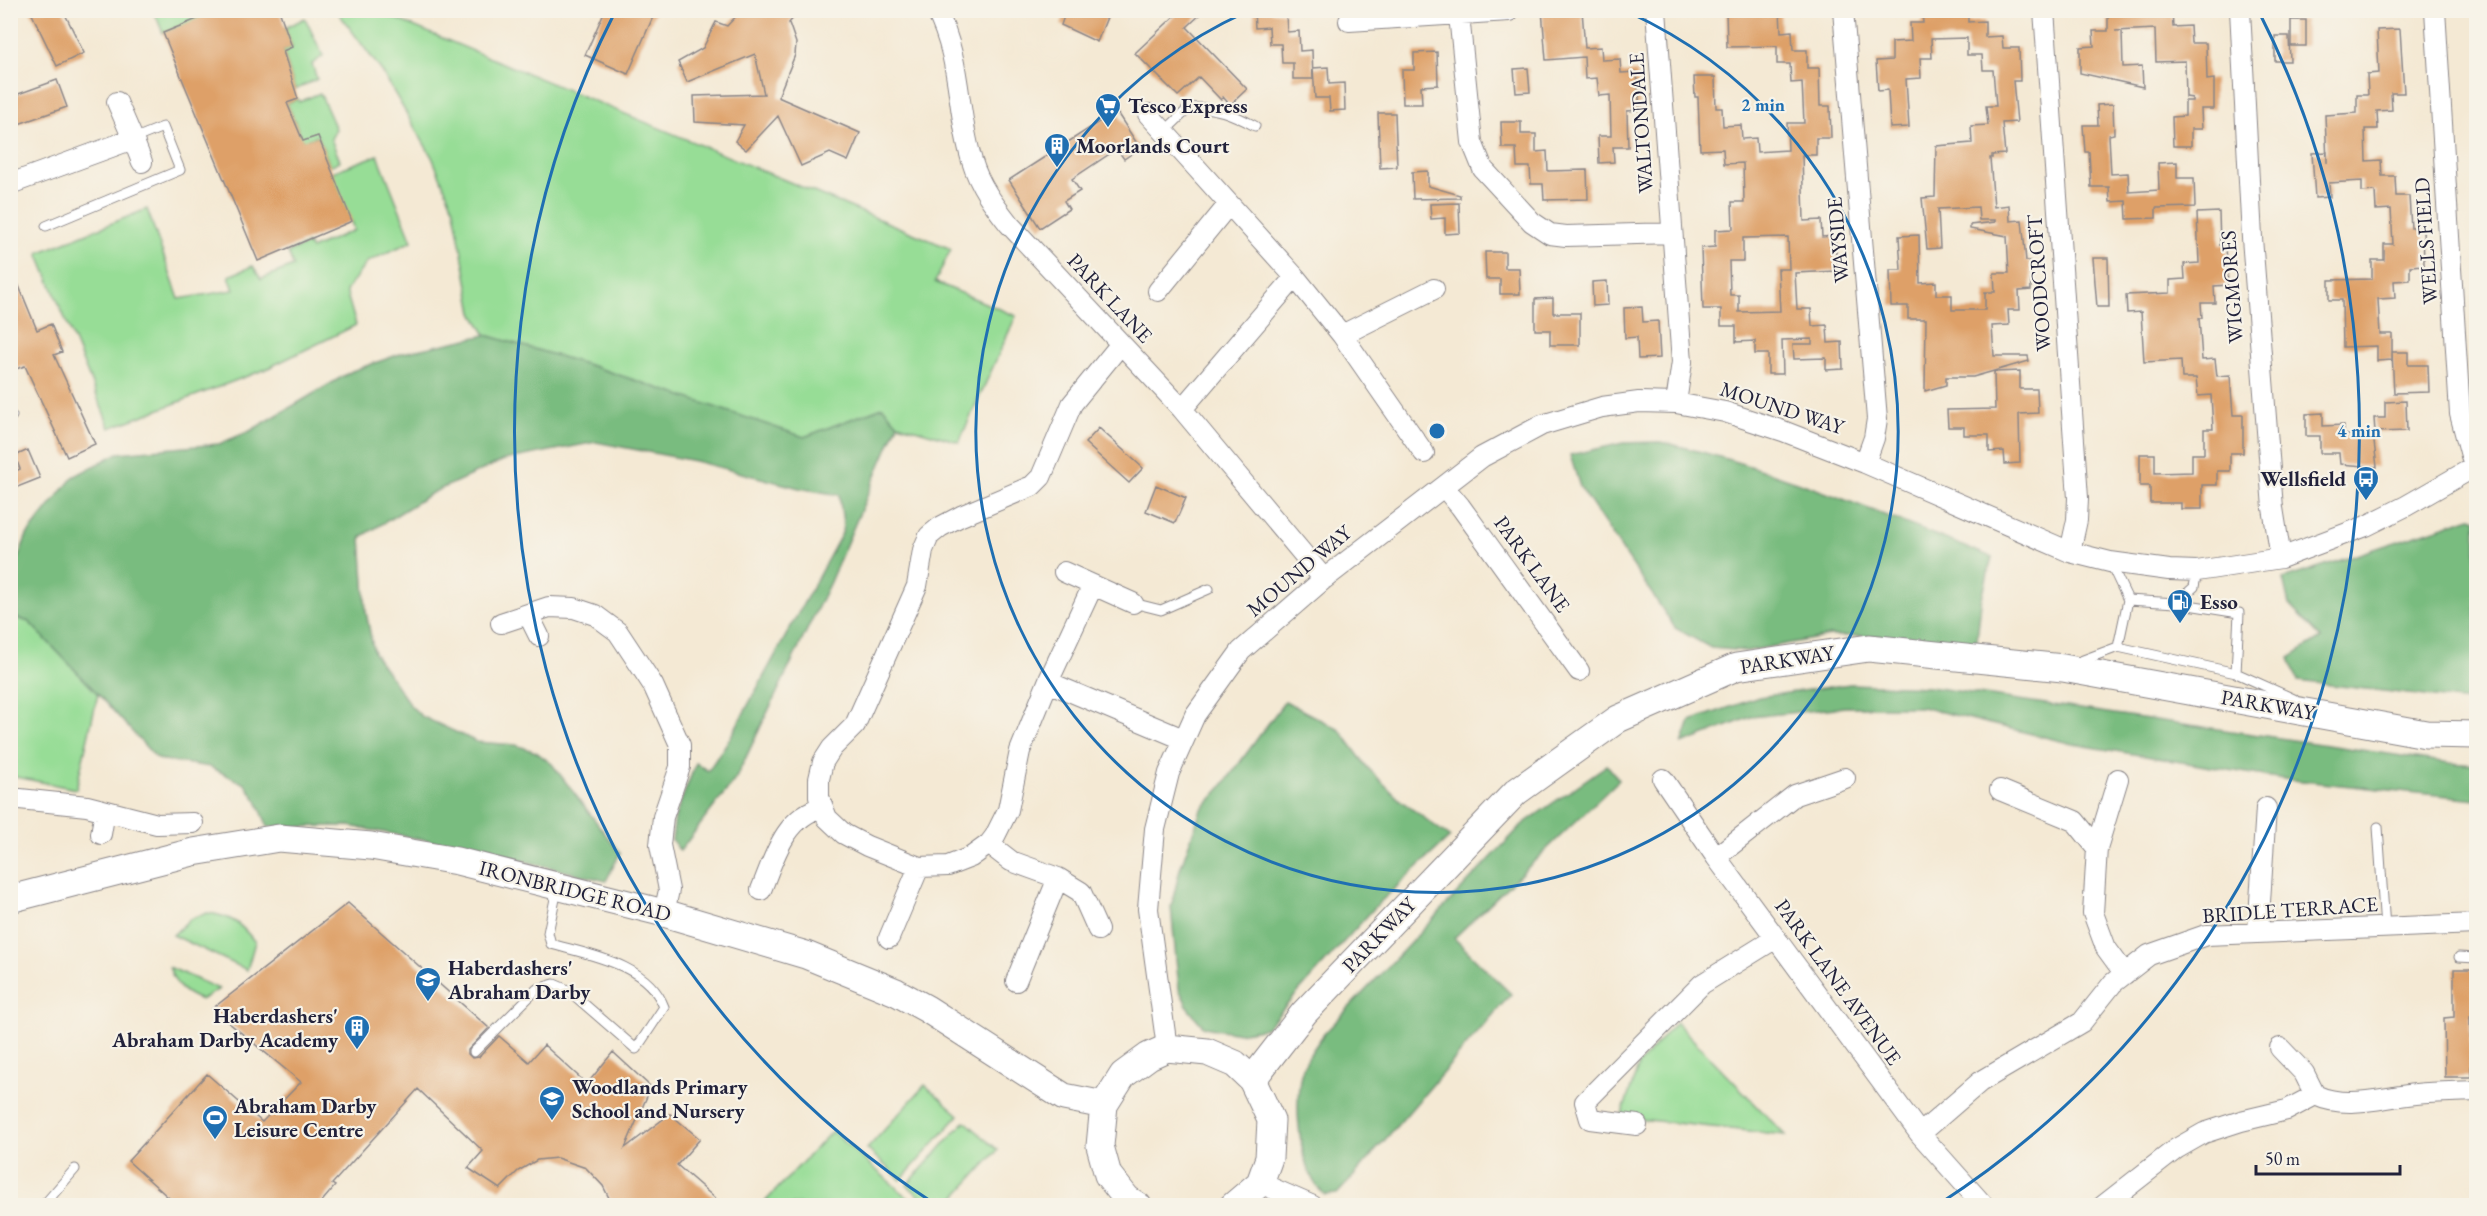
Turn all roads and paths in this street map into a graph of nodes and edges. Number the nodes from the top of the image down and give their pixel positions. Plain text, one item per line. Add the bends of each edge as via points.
1 (936, 10) edge
2 (1656, 10) edge
3 (1843, 10) edge
4 (2044, 10) edge
5 (2240, 10) edge
6 (2435, 10) edge
7 (1509, 11) edge
8 (1459, 15) junction
9 (1349, 21) dead end
10 (117, 102) dead end
11 (1148, 114) dead end
12 (1255, 126) dead end
13 (1164, 132) junction
14 (133, 139) junction
15 (142, 162) dead end
16 (10, 184) edge
17 (1229, 204) junction
18 (46, 226) dead end
19 (1672, 233) junction
20 (1295, 277) junction
21 (1434, 289) dead end
22 (1158, 291) dead end
23 (1342, 335) junction
24 (1120, 345) junction
25 (1676, 403) junction
26 (1182, 408) junction
27 (1424, 453) dead end
28 (1865, 463) junction
29 (2475, 466) edge
30 (1444, 487) junction
31 (2070, 552) junction
32 (2281, 558) junction
33 (2110, 562) junction
34 (2197, 571) junction
35 (1064, 572) dead end
36 (1324, 579) junction
37 (1093, 585) junction
38 (1209, 589) dead end
39 (2128, 600) junction
40 (1132, 603) joint
41 (2176, 603) junction
42 (528, 614) junction
43 (501, 623) dead end
44 (538, 636) dead end
45 (2118, 647) junction
46 (2063, 668) junction
47 (1579, 671) dead end
48 (2236, 673) junction
49 (1048, 682) junction
50 (2335, 718) junction
51 (2476, 735) edge
52 (1183, 739) junction
53 (1663, 778) dead end
54 (1845, 778) dead end
55 (2118, 779) dead end
56 (2000, 790) dead end
57 (10, 798) edge
58 (823, 807) junction
59 (2266, 808) dead end
60 (105, 811) junction
61 (194, 823) dead end
62 (2378, 827) dead end
63 (100, 834) dead end
64 (989, 844) junction
65 (2097, 848) junction
66 (1716, 857) junction
67 (919, 867) junction
68 (1058, 878) junction
69 (557, 887) junction
70 (761, 890) dead end
71 (10, 899) edge
72 (664, 913) junction
73 (2476, 924) edge
74 (2385, 928) junction
75 (1098, 930) dead end
76 (2258, 933) junction
77 (889, 938) dead end
78 (1776, 938) junction
79 (2459, 957) dead end
80 (2476, 958) edge
81 (2125, 974) junction
82 (1016, 981) dead end
83 (1167, 1048) junction
84 (2280, 1048) dead end
85 (474, 1052) dead end
86 (1252, 1080) junction
87 (2476, 1091) edge
88 (2315, 1095) junction
89 (1104, 1105) junction
90 (1636, 1125) dead end
91 (1920, 1134) junction
92 (75, 1169) dead end
93 (1260, 1183) junction
94 (1113, 1193) edge
95 (43, 1206) edge
96 (1138, 1206) edge
97 (1233, 1206) edge
98 (1313, 1206) edge
99 (1984, 1206) edge
100 (2103, 1206) edge

1 - 24 street, PARK LANE via 964,81 959,97 972,163 986,193 1009,224
2 - 19 street, WALTONDALE
3 - 28 street, WAYSIDE via 1877,419
4 - 31 street, WOODCROFT via 2078,498 2078,520
5 - 32 street, WIGMORES via 2272,508
6 - 29 street, WELLS FIELD via 2460,414
7 - 8 street
8 - 9 street
8 - 19 street via 1472,142 1483,169 1532,222 1550,234 1566,236
10 - 14 street
11 - 13 street
12 - 13 lane via 1231,113 1206,107 1189,108
13 - 17 street
14 - 15 street
14 - 16 street
14 - 18 lane via 164,127 180,170
17 - 20 street
17 - 22 street
19 - 25 street, WALTONDALE via 1682,362
20 - 23 street
20 - 26 street
21 - 23 street
23 - 27 street
24 - 26 street, PARK LANE
24 - 58 street via 1072,404 1041,477 1032,486 940,526 929,536 917,586 855,725 823,762 819,779
25 - 28 street, MOUND WAY via 1751,419
25 - 30 street, MOUND WAY via 1616,404 1560,418 1482,457
26 - 36 street, PARK LANE
28 - 31 street, MOUND WAY
29 - 32 street, MOUND WAY via 2366,526
30 - 36 street, MOUND WAY
30 - 47 street, PARK LANE
31 - 33 street, MOUND WAY
32 - 34 street, MOUND WAY
33 - 34 street, MOUND WAY
33 - 39 lane
34 - 41 lane via 2194,587
35 - 37 street
36 - 52 street, MOUND WAY via 1241,651
37 - 40 street
37 - 49 street
38 - 40 lane via 1161,610
39 - 41 lane
39 - 45 lane
41 - 48 lane via 2239,613
42 - 43 street
42 - 44 street
42 - 72 street via 549,607 574,608 595,615 618,632 653,685 680,745 680,767 663,817 660,845 669,890
45 - 46 lane
45 - 48 lane
46 - 50 main road, PARKWAY
46 - 86 main road, PARKWAY via 1869,648 1736,667 1618,719 1516,792 1304,1013
48 - 50 lane
49 - 52 street
49 - 64 street via 1020,751 1008,810
50 - 51 main road, PARKWAY via 2426,734
52 - 83 street, MOUND WAY via 1168,773 1155,829 1148,909
53 - 66 street, PARK LANE AVENUE
54 - 66 street via 1795,795
55 - 65 street
56 - 65 street via 2075,821
57 - 60 street
58 - 67 street via 827,818 844,834
58 - 70 street via 811,810 783,836
59 - 76 street
60 - 61 street via 157,824
60 - 63 street
62 - 74 lane
64 - 67 street via 948,866
64 - 68 street via 1011,861
65 - 81 street via 2093,914 2106,948
66 - 78 street, PARK LANE AVENUE
67 - 77 street
68 - 75 street via 1082,892
68 - 82 street
69 - 71 main road, IRONBRIDGE ROAD via 457,861 382,848 279,838 193,852
69 - 72 main road, IRONBRIDGE ROAD
69 - 85 lane via 548,933 551,944 624,965 659,994 664,1006 636,1049 568,990 554,984 537,989
72 - 89 main road, IRONBRIDGE ROAD via 806,955 896,992 1064,1097
73 - 74 street, BRIDLE TERRACE
74 - 76 street, BRIDLE TERRACE
76 - 81 street, BRIDLE TERRACE via 2206,935 2149,956
78 - 90 street via 1702,984 1585,1102 1590,1119
78 - 91 street, PARK LANE AVENUE
79 - 80 lane
81 - 91 street, BRIDLE TERRACE via 2082,1022 1980,1082
83 - 86 main road via 1207,1052 1235,1064
83 - 89 main road via 1123,1075
84 - 88 street via 2304,1072
86 - 93 main road via 1270,1120 1269,1158
87 - 88 street via 2354,1102 2330,1102
88 - 100 street via 2287,1110 2204,1133 2176,1149
89 - 94 main road via 1100,1146
91 - 99 street, PARK LANE AVENUE
92 - 95 lane
93 - 97 main road
93 - 98 street
94 - 96 main road

